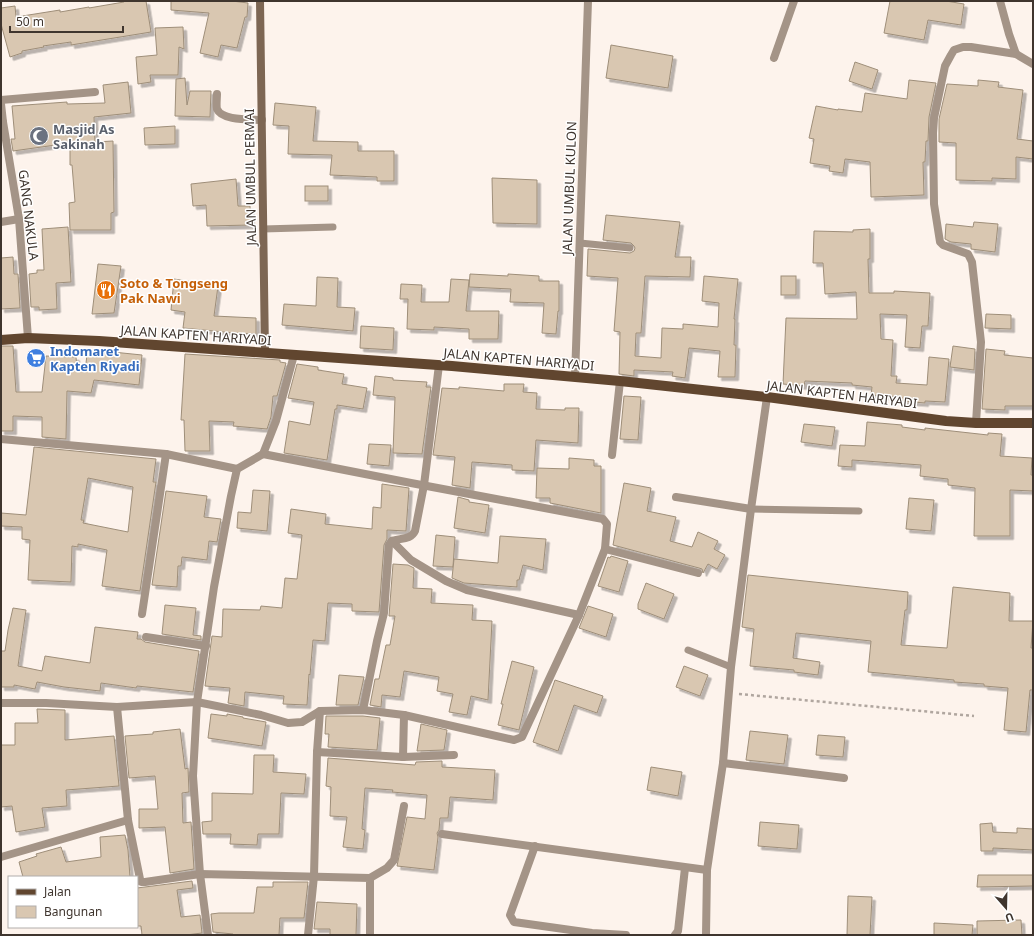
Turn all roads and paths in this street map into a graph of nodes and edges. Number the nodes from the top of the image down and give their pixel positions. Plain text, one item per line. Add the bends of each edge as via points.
1 (260, 1) edge
2 (588, 1) edge
3 (794, 1) edge
4 (1000, 1) edge
5 (1016, 54) junction
6 (774, 58) dead end
7 (1033, 64) edge
8 (95, 92) dead end
9 (217, 94) dead end
10 (1, 100) edge
11 (1, 104) edge
12 (262, 120) junction
13 (2, 122) edge
14 (19, 219) junction
15 (1, 222) edge
16 (333, 227) dead end
17 (263, 229) junction
18 (580, 243) junction
19 (630, 248) dead end
20 (28, 338) junction
21 (1, 340) edge
22 (265, 353) junction
23 (294, 355) junction
24 (439, 366) junction
25 (575, 377) junction
26 (620, 381) junction
27 (767, 397) junction
28 (976, 423) junction
29 (1033, 423) edge
30 (1, 439) edge
31 (166, 454) junction
32 (263, 454) junction
33 (612, 455) dead end
34 (238, 469) junction
35 (424, 485) junction
36 (676, 497) dead end
37 (751, 509) junction
38 (859, 511) dead end
39 (392, 541) junction
40 (605, 549) junction
41 (698, 573) dead end
42 (142, 614) dead end
43 (579, 615) junction
44 (146, 637) dead end
45 (206, 646) junction
46 (688, 650) dead end
47 (731, 667) junction
48 (729, 694) junction
49 (197, 702) junction
50 (1, 703) edge
51 (117, 707) junction
52 (363, 710) junction
53 (320, 711) junction
54 (404, 715) junction
55 (974, 716) dead end
56 (317, 752) junction
57 (454, 755) dead end
58 (402, 757) junction
59 (723, 763) junction
60 (844, 778) dead end
61 (404, 806) dead end
62 (128, 820) junction
63 (442, 834) dead end
64 (535, 846) junction
65 (1, 858) edge
66 (685, 868) junction
67 (707, 870) junction
68 (200, 874) junction
69 (314, 876) junction
70 (370, 878) junction
71 (208, 935) edge
72 (308, 935) edge
73 (370, 935) edge
74 (626, 935) edge
75 (675, 935) edge
76 (706, 935) edge

1 - 12 main road, JALAN UMBUL PERMAI
2 - 18 street, JALAN UMBUL KULON
3 - 6 street
4 - 5 street
5 - 7 street
5 - 28 street via 971,47 954,50 945,66 934,118 934,204 940,242 968,254 972,262 981,342
8 - 10 street
9 - 12 street via 217,109 221,114 227,117
11 - 13 street, GANG NAKULA
12 - 17 main road, JALAN UMBUL PERMAI
13 - 14 street, GANG NAKULA
14 - 15 street
14 - 20 street, GANG NAKULA
16 - 17 lane
17 - 22 main road, JALAN UMBUL PERMAI
18 - 19 lane
18 - 25 street, JALAN UMBUL KULON
20 - 21 main road, JALAN KAPTEN HARIYADI
20 - 22 main road, JALAN KAPTEN HARIYADI
22 - 23 main road, JALAN KAPTEN HARIYADI
23 - 24 main road, JALAN KAPTEN HARIYADI
23 - 32 street via 276,421
24 - 25 main road, JALAN KAPTEN HARIYADI
24 - 35 street
25 - 26 main road, JALAN KAPTEN HARIYADI
26 - 27 main road, JALAN KAPTEN HARIYADI
26 - 33 street
27 - 28 main road, JALAN KAPTEN HARIYADI
27 - 37 street
28 - 29 main road, JALAN KAPTEN HARIYADI
30 - 31 street
31 - 34 street
31 - 42 street
32 - 34 street
32 - 35 street
34 - 45 street via 222,542
35 - 39 street via 413,535
35 - 40 street via 603,519 607,524
36 - 37 street
37 - 38 lane
37 - 47 street
39 - 43 street via 411,560 467,590
39 - 52 street via 389,545 384,613
40 - 41 street
40 - 43 street
43 - 54 street via 522,737 514,740
44 - 45 street
45 - 49 street
46 - 47 lane
47 - 48 street
48 - 55 path
48 - 59 street
49 - 51 street
49 - 53 street via 288,723 302,722
49 - 68 street via 193,776
50 - 51 street
51 - 62 street
52 - 53 street
52 - 54 street
53 - 56 street
54 - 58 street
56 - 58 street
56 - 69 street
57 - 58 street
59 - 60 street
59 - 67 street
61 - 70 street via 394,860 387,868
62 - 65 street
62 - 68 street via 141,882
63 - 64 street
64 - 66 street
64 - 74 street via 510,915 514,922
66 - 67 street
66 - 75 street via 678,931
67 - 76 street
68 - 69 street
68 - 71 street
69 - 70 street
69 - 72 street
70 - 73 street

